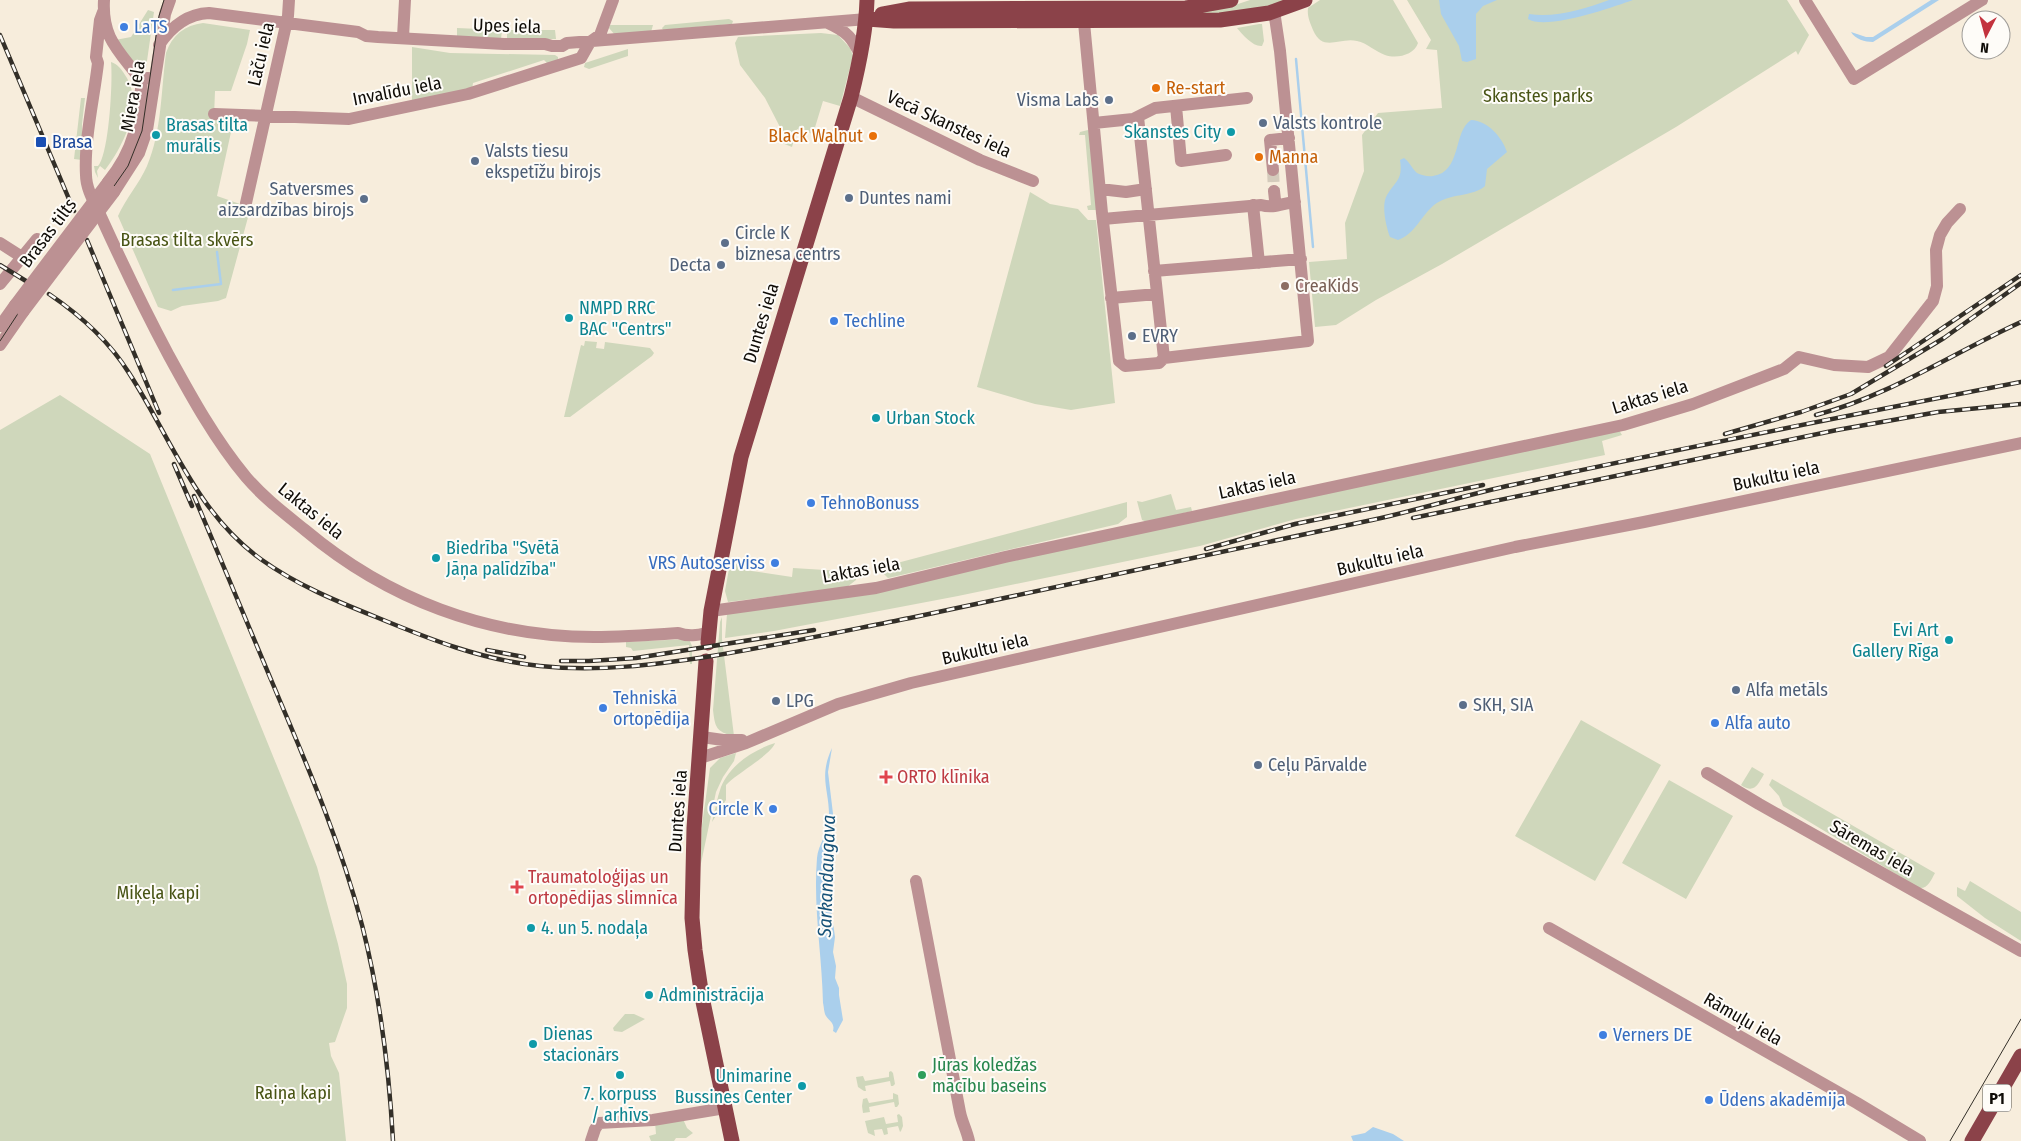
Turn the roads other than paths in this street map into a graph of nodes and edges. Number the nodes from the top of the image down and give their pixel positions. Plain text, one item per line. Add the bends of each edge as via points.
1 (170, 0) edge
2 (289, 0) edge
3 (405, 0) edge
4 (612, 0) edge
5 (867, 0) edge
6 (1231, 0) edge
7 (1306, 0) edge
8 (1805, 0) edge
9 (1982, 0) edge
10 (1126, 4) edge
11 (104, 6) edge
12 (1274, 11) junction
13 (1083, 15) junction
14 (867, 19) junction
15 (826, 22) junction
16 (286, 23) junction
17 (403, 37) junction
18 (590, 42) junction
19 (159, 44) junction
20 (861, 56) junction
21 (123, 57) junction
22 (98, 63) junction
23 (155, 71) junction
24 (142, 79) junction
25 (851, 97) junction
26 (1247, 98) dead end
27 (1176, 106) junction
28 (214, 114) dead end
29 (265, 116) junction
30 (1138, 118) junction
31 (1094, 123) junction
32 (1289, 138) junction
33 (1226, 155) dead end
34 (1272, 170) tunnel mouth
35 (1033, 181) dead end
36 (111, 187) junction
37 (1100, 189) junction
38 (1146, 189) junction
39 (1283, 199) junction
40 (246, 203) dead end
41 (1257, 205) junction
42 (1960, 209) dead end
43 (1149, 216) junction
44 (1103, 219) junction
45 (36, 239) dead end
46 (0, 243) edge
47 (22, 257) junction
48 (1301, 259) junction
49 (1259, 263) junction
50 (1154, 271) junction
51 (0, 284) edge
52 (1157, 294) junction
53 (1111, 298) junction
54 (19, 308) junction
55 (0, 326) edge
56 (0, 345) edge
57 (1164, 358) junction
58 (2021, 442) edge
59 (711, 611) junction
60 (708, 638) joint
61 (706, 660) dead end
62 (702, 737) junction
63 (754, 739) junction
64 (700, 758) junction
65 (1707, 773) dead end
66 (916, 882) dead end
67 (1549, 928) dead end
68 (2021, 951) edge
69 (2021, 1056) edge
70 (725, 1108) junction
71 (591, 1141) edge
72 (732, 1141) edge
73 (969, 1141) edge
74 (1920, 1141) edge
75 (1972, 1141) edge

1 - 19 street, Miera iela
2 - 16 street, Lāču iela
3 - 17 street
4 - 18 street via 600,35
5 - 14 main road, Duntes iela
6 - 10 main road via 1197,7
7 - 12 main road
8 - 9 street via 1854,79
10 - 13 main road
11 - 21 street via 107,34
11 - 22 street via 96,57
12 - 13 main road via 1220,20
12 - 32 street
13 - 14 main road via 909,9
13 - 31 street
14 - 15 street, Upes iela
14 - 20 main road, Duntes iela
15 - 18 street, Upes iela
15 - 20 street via 852,38
16 - 17 street, Upes iela via 358,32 366,36
16 - 19 street, Upes iela via 201,13 168,31
16 - 29 street, Lāču iela
17 - 18 street, Upes iela via 552,46
18 - 29 street, Invalīdu iela via 581,58 468,94 332,120
19 - 23 street, Miera iela
20 - 25 main road, Duntes iela
21 - 22 street via 109,54
21 - 24 street
22 - 60 street, Laktas iela via 86,164 87,183 152,324 204,416 261,493 321,544 366,574 419,602 482,624 574,636 678,633
23 - 24 street via 147,79
23 - 36 street, Miera iela via 144,139 132,166
24 - 36 street, Miera iela via 134,138
25 - 35 street, Vecā Skanstes iela via 980,160
25 - 59 main road, Duntes iela via 741,457
26 - 27 street
27 - 30 street via 1155,108
27 - 33 street via 1181,160
28 - 29 street, Invalīdu iela
29 - 40 street, Lāču iela
30 - 31 street
30 - 38 street
31 - 37 street
32 - 34 street via 1270,140
32 - 39 street
36 - 54 street, Brasas tilts, bridge
37 - 38 street via 1126,192
37 - 44 street
38 - 43 street
39 - 41 street
39 - 48 street
41 - 43 street
41 - 49 street
42 - 59 street, Laktas iela via 1940,235 1933,301 1889,357 1868,367 1798,358 1784,368 1693,404 1623,425 1067,543 876,588
43 - 44 street
43 - 50 street
44 - 53 street
45 - 47 street
46 - 47 street
47 - 51 street
48 - 49 street
48 - 57 street via 1308,342
49 - 50 street
50 - 52 street
52 - 53 street
52 - 57 street
53 - 57 street via 1119,361 1125,366 1159,363
54 - 55 street
54 - 56 street
58 - 63 street, Bukultu iela via 1497,551 911,683 838,704
59 - 60 main road, Duntes iela
61 - 62 main road, Duntes iela
62 - 63 street, Bukultu iela
62 - 64 main road, Duntes iela
63 - 64 street, Bukultu iela
64 - 70 main road, Duntes iela via 692,876 695,950
65 - 68 street, Sāremas iela
66 - 73 street via 960,1113
67 - 74 street, Rāmuļu iela
69 - 75 main road, P1
70 - 71 street via 653,1120 599,1123
70 - 72 main road, Duntes iela

